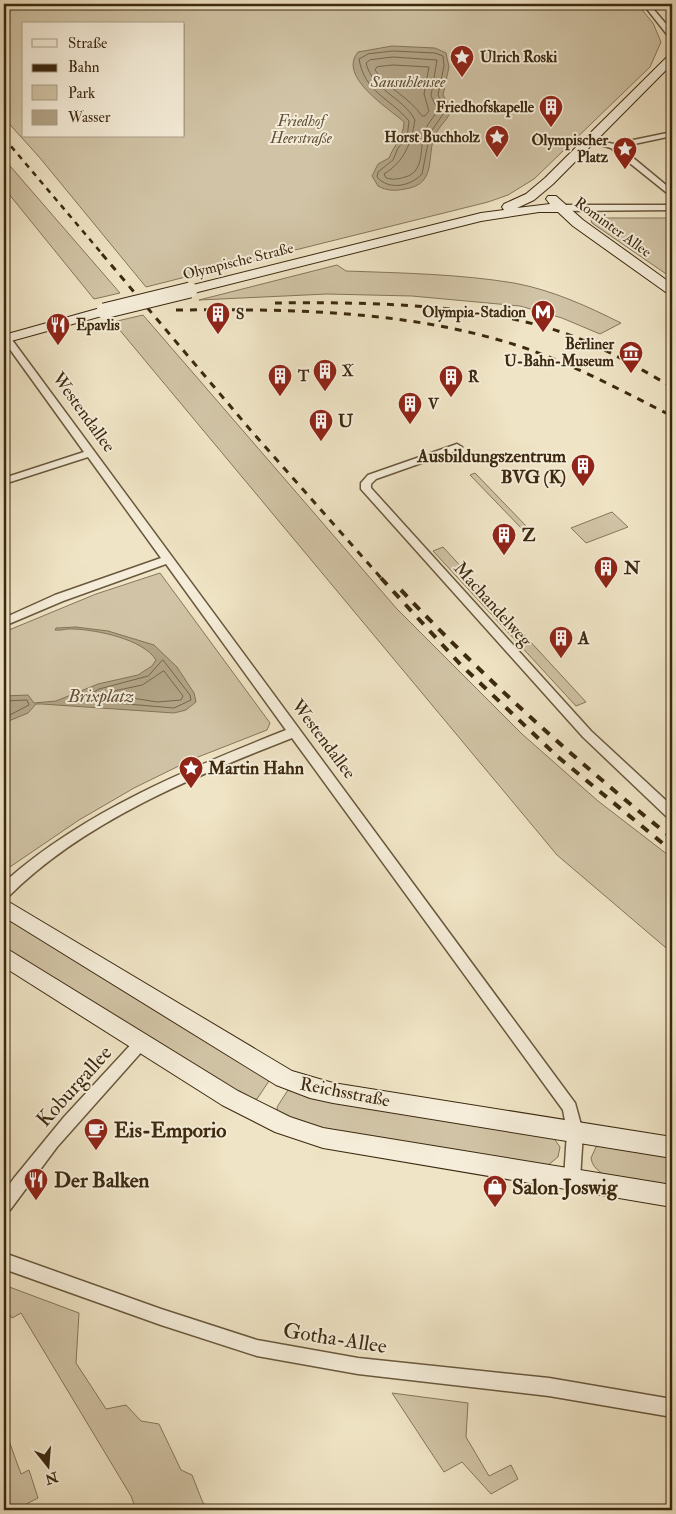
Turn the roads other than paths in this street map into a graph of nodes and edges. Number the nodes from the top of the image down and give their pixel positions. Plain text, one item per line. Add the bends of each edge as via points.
1 (646, 4) edge
2 (672, 35) edge
3 (672, 58) edge
4 (672, 134) edge
5 (589, 142) junction
6 (614, 146) junction
7 (550, 181) junction
8 (672, 194) edge
9 (672, 207) edge
10 (559, 208) junction
11 (481, 217) junction
12 (672, 290) edge
13 (5, 337) edge
14 (457, 447) dead end
15 (90, 453) junction
16 (4, 480) edge
17 (168, 560) junction
18 (4, 622) edge
19 (288, 734) junction
20 (672, 813) edge
21 (4, 892) edge
22 (4, 907) edge
23 (4, 956) edge
24 (140, 1044) junction
25 (575, 1132) junction
26 (672, 1148) edge
27 (572, 1179) junction
28 (672, 1196) edge
29 (4, 1205) edge
30 (4, 1261) edge
31 (672, 1408) edge

1 - 2 street
3 - 5 main road, Olympische Straße
4 - 6 street
5 - 6 street
5 - 7 main road, Olympische Straße
6 - 8 street
7 - 10 main road via 549,192
7 - 11 main road, Olympische Straße via 530,197
9 - 10 street
10 - 11 main road, Olympische Straße
10 - 12 main road, Rominter Allee
11 - 13 main road, Olympische Straße, bridge
13 - 15 street, Westendallee
14 - 20 street, Machandelweg via 372,477 366,483 366,489 587,734
15 - 16 street
15 - 17 street, Westendallee
17 - 18 street via 59,598
17 - 19 street, Westendallee
19 - 21 street via 176,780 112,814 56,849
19 - 25 street, Westendallee via 570,1108
22 - 25 main road, Reichsstraße via 284,1078 333,1092
23 - 24 main road
24 - 27 main road via 280,1126 323,1138
24 - 29 street, Koburgallee via 83,1104
25 - 26 main road, Reichsstraße
25 - 27 street, Westendallee
27 - 28 main road
30 - 31 street, Gotha-Allee via 256,1348 358,1366 549,1387

